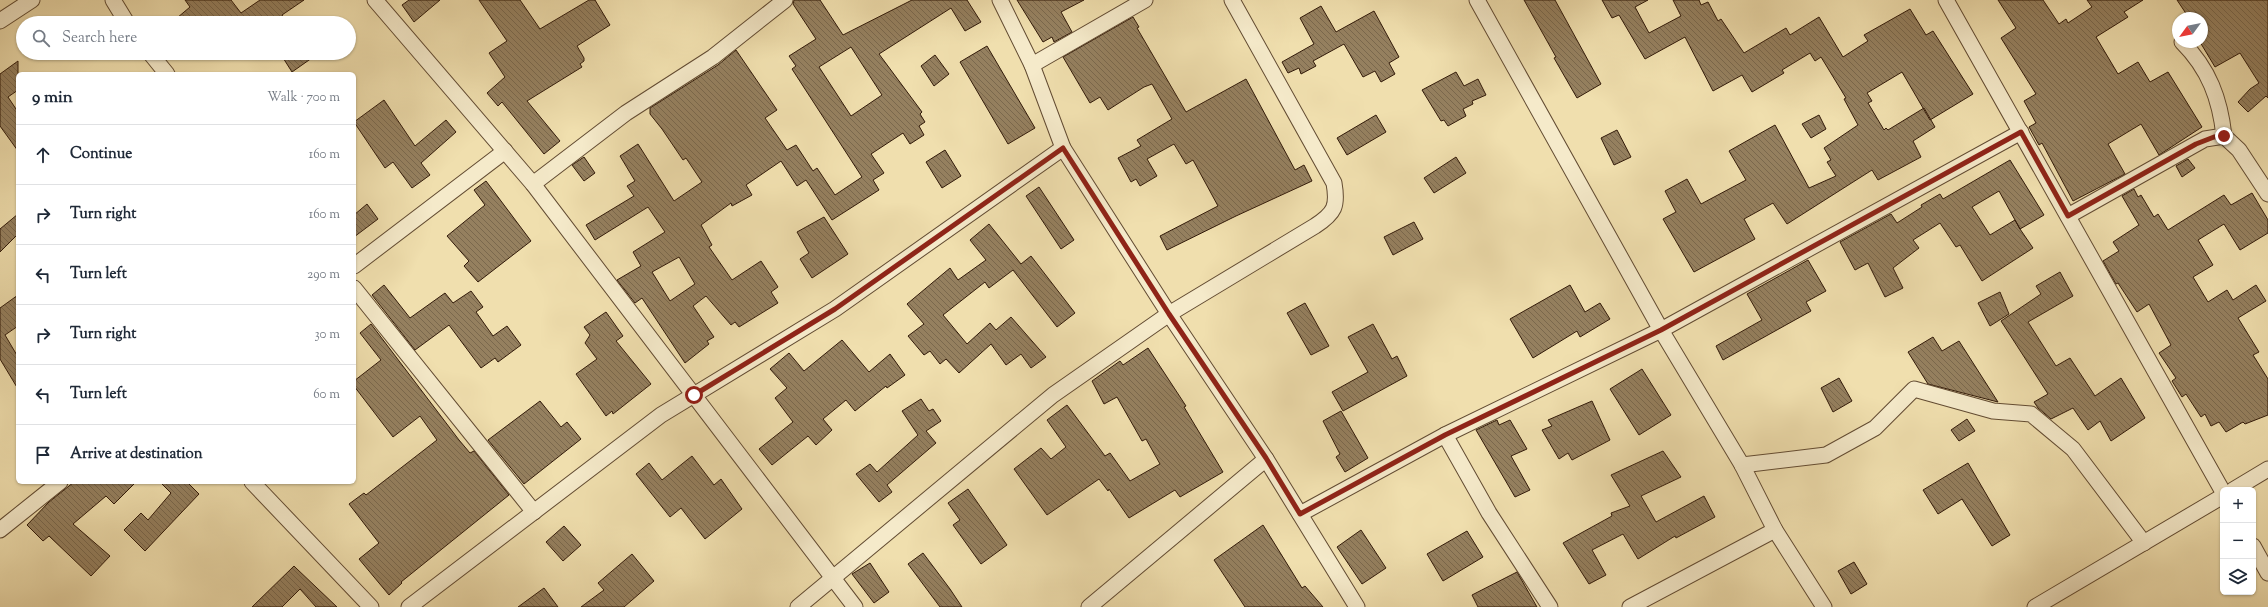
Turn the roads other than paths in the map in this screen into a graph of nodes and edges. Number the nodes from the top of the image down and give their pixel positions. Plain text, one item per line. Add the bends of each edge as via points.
1 (32, 0) edge
2 (113, 0) edge
3 (785, 0) edge
4 (1000, 0) edge
5 (1145, 0) edge
6 (1232, 0) edge
7 (1477, 0) edge
8 (1946, 0) edge
9 (380, 2) edge
10 (123, 16) edge
11 (0, 21) edge
12 (2188, 48) edge
13 (156, 60) edge
14 (1032, 65) junction
15 (165, 72) edge
16 (2021, 132) junction
17 (2224, 136) junction
18 (1063, 148) junction
19 (505, 151) junction
20 (533, 184) junction
21 (2268, 194) edge
22 (2068, 216) junction
23 (356, 264) edge
24 (356, 290) edge
25 (1169, 314) junction
26 (1661, 330) junction
27 (694, 395) junction
28 (1445, 435) junction
29 (1266, 458) junction
30 (1742, 465) junction
31 (2268, 469) edge
32 (58, 484) edge
33 (254, 484) edge
34 (2220, 487) edge
35 (2238, 487) edge
36 (2220, 498) edge
37 (534, 512) junction
38 (1300, 514) junction
39 (0, 530) edge
40 (1775, 530) junction
41 (2144, 543) junction
42 (2256, 551) edge
43 (2268, 573) edge
44 (832, 577) junction
45 (370, 607) edge
46 (409, 607) edge
47 (798, 607) edge
48 (855, 607) edge
49 (1089, 607) edge
50 (1357, 607) edge
51 (1550, 607) edge
52 (1630, 607) edge
53 (1824, 607) edge
54 (2035, 607) edge

1 - 11 street
2 - 10 street
3 - 20 street via 713,57 626,113
4 - 14 street
5 - 14 street
6 - 25 street via 1334,183 1334,210 1326,220
7 - 26 street
8 - 16 street
9 - 19 street
12 - 17 street via 2206,72 2216,92
13 - 15 street
14 - 18 street
16 - 22 street
16 - 26 street
17 - 21 street via 2239,150
17 - 22 street via 2196,144
18 - 25 street
18 - 27 street via 835,309
19 - 20 street
19 - 23 street
20 - 27 street
22 - 34 street
24 - 37 street
25 - 29 street
25 - 44 street via 1053,395
26 - 28 street
26 - 30 street
27 - 37 street via 661,415
27 - 44 street
28 - 38 street
28 - 51 street via 1489,513
29 - 38 street
29 - 49 street
30 - 40 street
30 - 41 street via 1826,455 1875,428 1914,389 1993,411 2031,414 2074,449
31 - 35 street
32 - 39 street
33 - 45 street
36 - 41 street
37 - 46 street
38 - 50 street
40 - 52 street
40 - 53 street
41 - 54 street
42 - 43 street
44 - 47 street
44 - 48 street

